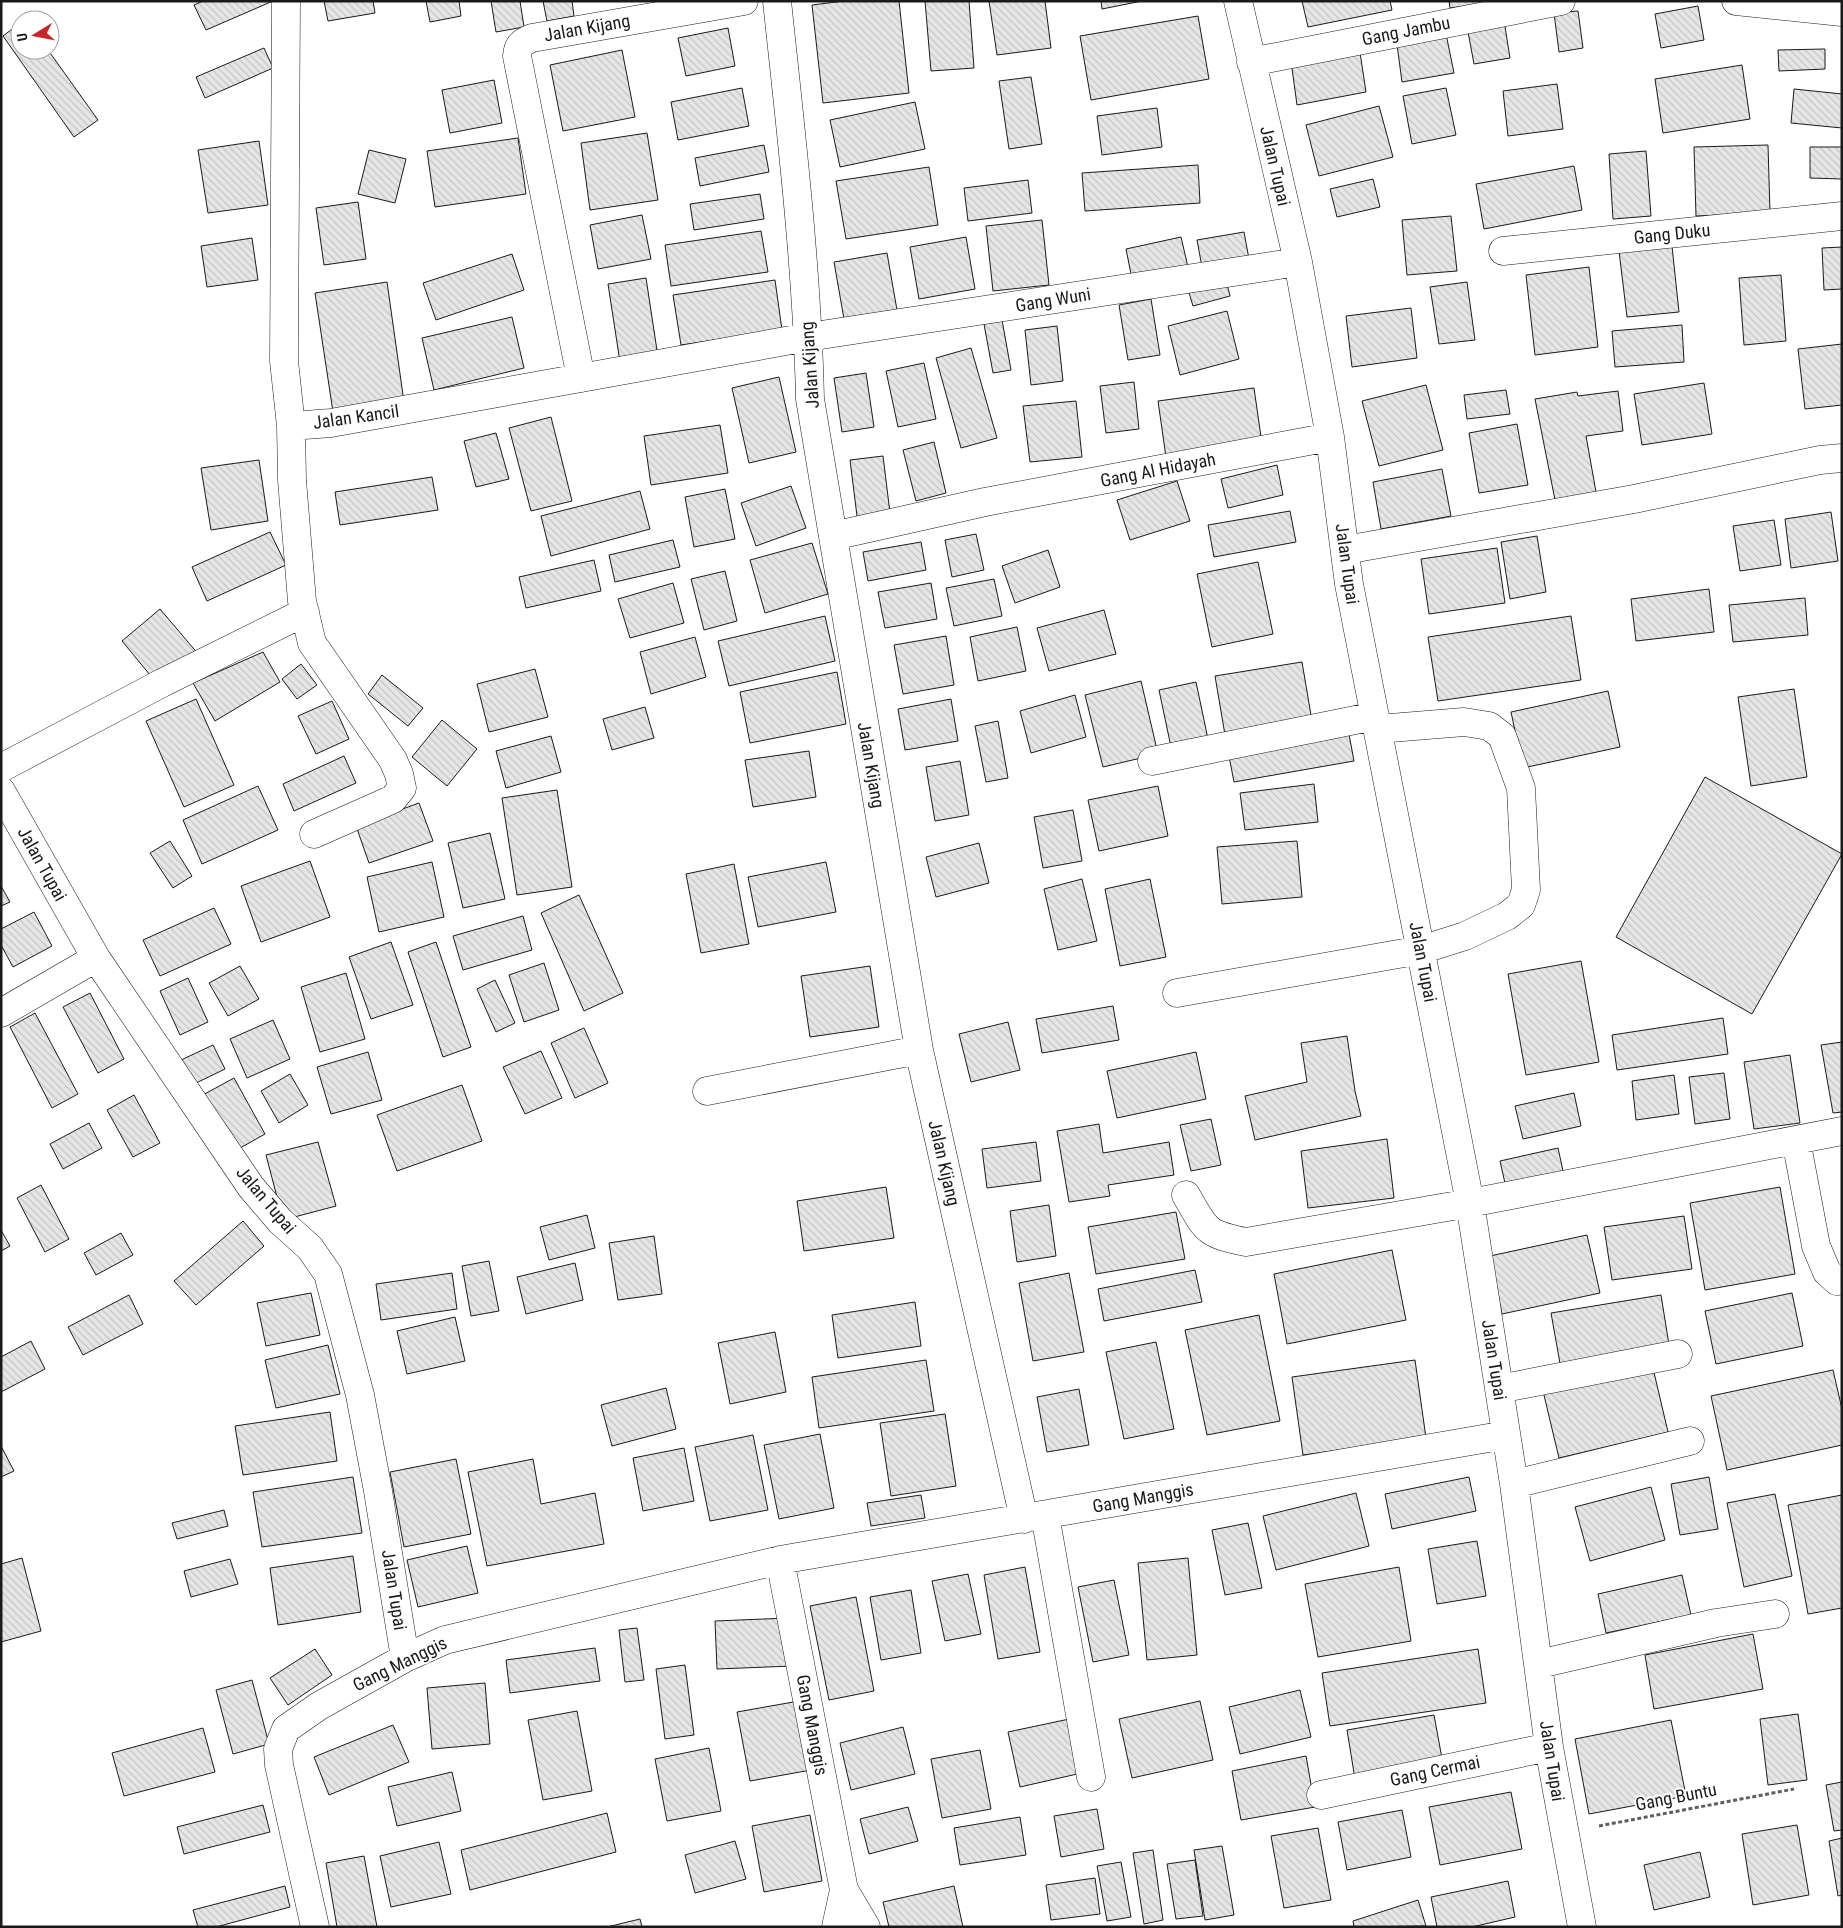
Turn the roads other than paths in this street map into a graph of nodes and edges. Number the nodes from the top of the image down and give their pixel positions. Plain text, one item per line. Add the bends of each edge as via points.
1 (286, 1) edge
2 (744, 1) edge
3 (777, 1) edge
4 (1238, 1) edge
5 (1561, 1) edge
6 (1736, 1) edge
7 (1842, 12) edge
8 (1251, 62) junction
9 (1842, 216) edge
10 (1503, 251) dead end
11 (1298, 262) junction
12 (808, 337) junction
13 (581, 378) junction
14 (291, 426) junction
15 (1330, 437) junction
16 (1842, 458) edge
17 (833, 536) junction
18 (1345, 550) junction
19 (305, 612) junction
20 (1376, 722) junction
21 (1152, 761) dead end
22 (1, 768) edge
23 (1, 790) edge
24 (314, 834) dead end
25 (1421, 950) junction
26 (96, 958) junction
27 (1177, 992) dead end
28 (1, 1013) edge
29 (919, 1050) junction
30 (707, 1092) dead end
31 (1842, 1131) edge
32 (1796, 1140) junction
33 (1186, 1195) dead end
34 (1470, 1203) junction
35 (1842, 1280) edge
36 (1678, 1354) dead end
37 (1499, 1389) junction
38 (1506, 1435) junction
39 (1690, 1440) dead end
40 (1514, 1484) junction
41 (1034, 1517) junction
42 (780, 1560) junction
43 (1775, 1614) dead end
44 (405, 1658) junction
45 (1539, 1664) junction
46 (1549, 1747) junction
47 (1091, 1777) dead end
48 (1321, 1795) dead end
49 (844, 1890) junction
50 (315, 1927) edge
51 (836, 1927) edge
52 (866, 1927) edge
53 (1582, 1927) edge

1 - 14 street, Jalan Kancil via 284,361
2 - 13 street, Jalan Kijang via 532,38 521,43 518,49
3 - 12 street, Jalan Kijang
4 - 8 street, Jalan Tupai
5 - 8 street, Gang Jambu
6 - 7 street
8 - 11 street, Jalan Tupai
9 - 10 street, Gang Duku
11 - 12 street, Gang Wuni
11 - 15 street, Jalan Tupai
12 - 13 street, Jalan Kancil
12 - 17 street, Jalan Kijang via 810,399
13 - 14 street, Jalan Kancil via 331,423
14 - 19 street via 292,480
15 - 17 street, Gang Al Hidayah via 986,502
15 - 18 street, Jalan Tupai
16 - 18 street
17 - 29 street, Jalan Kijang
18 - 20 street, Jalan Tupai
19 - 22 street
19 - 24 street via 312,643 393,760 402,788 382,804
20 - 21 street
20 - 25 street, Jalan Tupai
20 - 25 street via 1464,722 1489,726 1502,736 1521,788 1526,890 1520,905 1507,916 1466,936
23 - 26 street, Jalan Tupai
25 - 27 street
25 - 34 street, Jalan Tupai
26 - 28 street
26 - 44 street, Jalan Tupai via 251,1187 280,1221 310,1248 328,1274 360,1395
29 - 30 street
29 - 41 street, Jalan Kijang
31 - 32 street
32 - 34 street
32 - 35 street via 1816,1246 1827,1272
33 - 34 street via 1208,1230 1220,1237 1246,1242
34 - 37 street, Jalan Tupai
36 - 37 street
37 - 38 street, Jalan Tupai
38 - 40 street, Jalan Tupai
38 - 41 street, Gang Manggis
39 - 40 street
40 - 45 street, Jalan Tupai
41 - 42 street, Gang Manggis
41 - 47 street, Jalan Kijang
42 - 44 street, Gang Manggis via 445,1640
42 - 49 street, Gang Manggis
43 - 45 street via 1716,1623
44 - 50 street, Gang Manggis via 286,1729 278,1749
45 - 46 street, Jalan Tupai
46 - 48 street, Gang Cermai
46 - 53 street, Jalan Tupai
49 - 51 street, Gang Manggis
49 - 52 street, Gang Manggis

